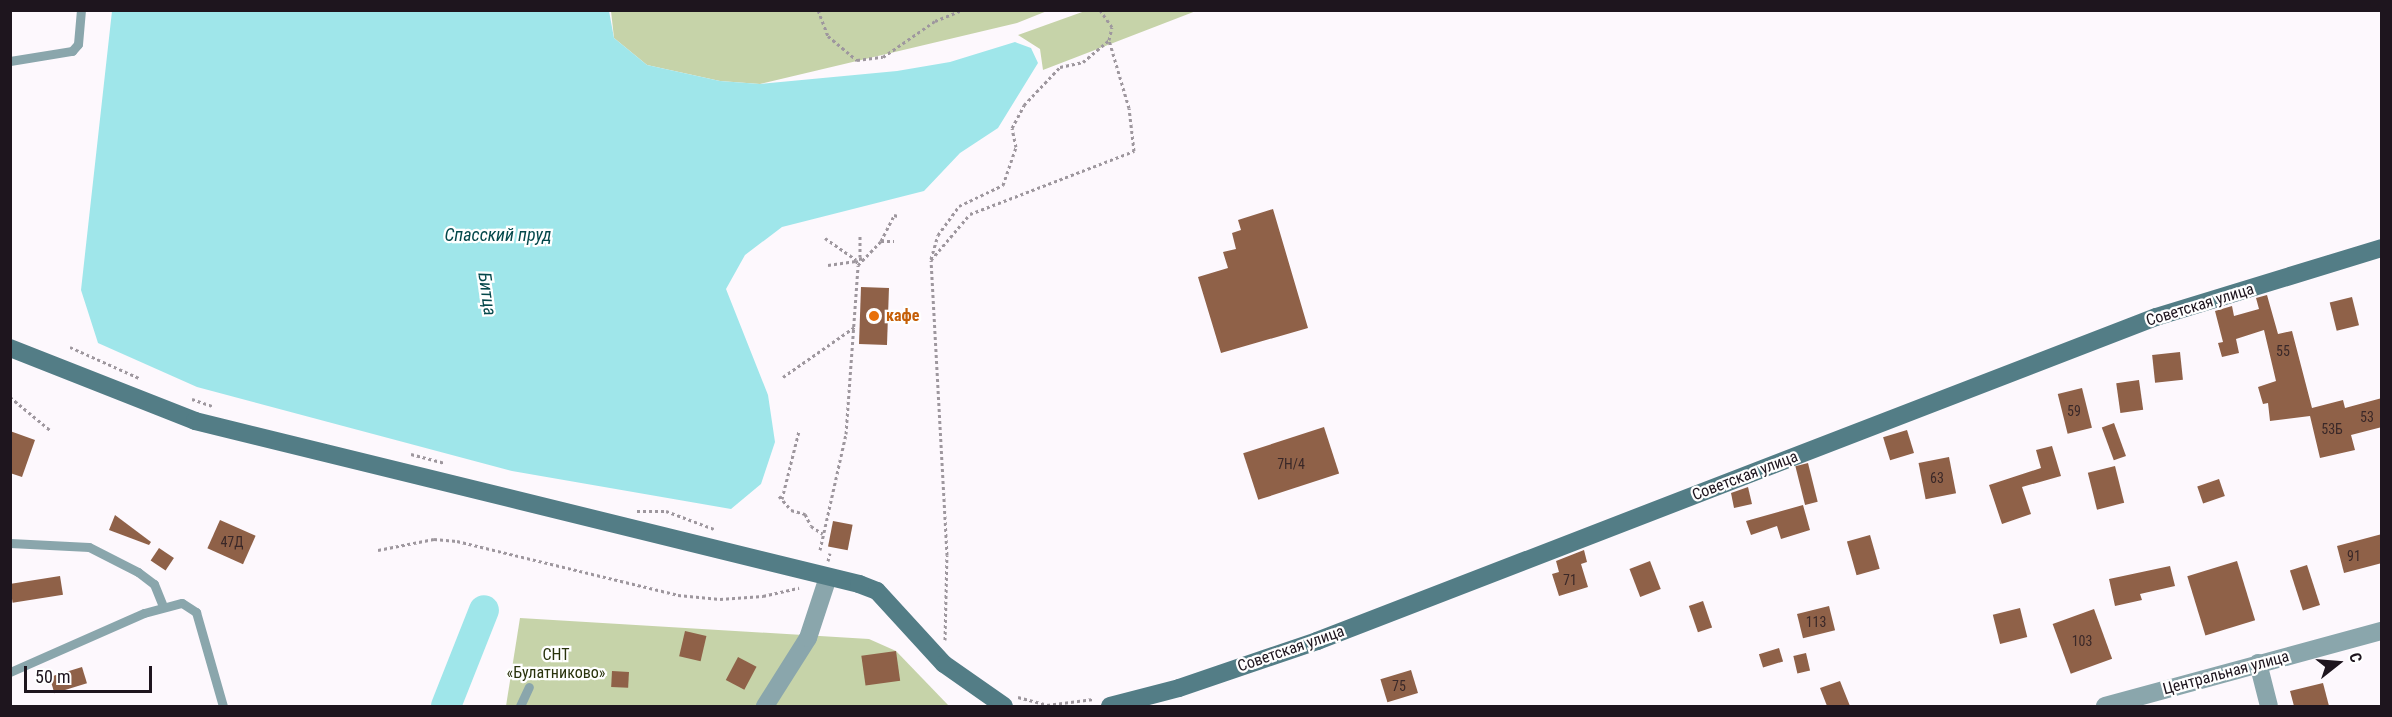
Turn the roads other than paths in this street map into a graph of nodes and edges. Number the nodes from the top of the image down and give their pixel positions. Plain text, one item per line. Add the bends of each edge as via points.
1 (81, 10) edge
2 (10, 61) edge
3 (2382, 248) edge
4 (10, 348) edge
5 (10, 543) edge
6 (834, 570) junction
7 (163, 606) junction
8 (2382, 631) edge
9 (2258, 663) junction
10 (10, 672) edge
11 (529, 687) dead end
12 (1008, 701) edge
13 (1106, 702) edge
14 (223, 706) edge
15 (520, 706) edge
16 (765, 706) edge
17 (2105, 706) edge
18 (2269, 706) edge

1 - 2 lane via 78,44 72,51
3 - 13 street, Советская улица via 2156,317 1317,641 1179,688
4 - 6 street via 195,421
5 - 7 lane via 88,547 154,584
6 - 12 street via 877,591 948,657
6 - 16 street via 808,638
7 - 10 lane
7 - 14 lane via 183,603 196,612
8 - 9 street, Центральная улица
9 - 17 street, Центральная улица
9 - 18 street
11 - 15 lane

